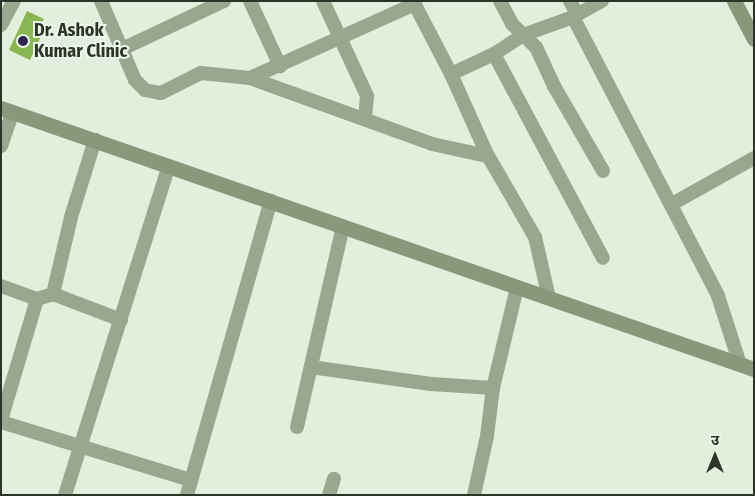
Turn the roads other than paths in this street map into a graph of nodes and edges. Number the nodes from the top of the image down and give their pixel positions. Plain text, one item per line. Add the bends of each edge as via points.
1 (14, 1) edge
2 (224, 1) edge
3 (250, 1) edge
4 (323, 1) edge
5 (500, 1) edge
6 (570, 1) edge
7 (602, 1) edge
8 (734, 1) edge
9 (105, 2) edge
10 (414, 3) edge
11 (575, 16) junction
12 (1, 25) edge
13 (523, 35) junction
14 (340, 38) junction
15 (754, 39) edge
16 (120, 50) junction
17 (494, 54) junction
18 (280, 66) junction
19 (451, 74) junction
20 (250, 78) junction
21 (7, 110) edge
22 (365, 119) junction
23 (95, 140) junction
24 (1, 146) edge
25 (487, 156) junction
26 (754, 158) edge
27 (169, 166) junction
28 (603, 171) dead end
29 (271, 201) junction
30 (672, 204) junction
31 (343, 226) junction
32 (603, 258) dead end
33 (1, 286) edge
34 (517, 287) junction
35 (53, 294) junction
36 (37, 298) junction
37 (549, 298) junction
38 (120, 320) junction
39 (747, 366) edge
40 (311, 367) junction
41 (493, 388) junction
42 (1, 421) edge
43 (296, 427) dead end
44 (80, 446) junction
45 (334, 479) dead end
46 (191, 480) junction
47 (65, 495) edge
48 (187, 495) edge
49 (329, 495) edge
50 (474, 495) edge

1 - 12 street
2 - 16 street
3 - 18 street
4 - 14 street
5 - 13 street via 512,24
6 - 11 street
7 - 11 street
8 - 15 main road
9 - 16 street
10 - 14 street
10 - 19 street
11 - 13 street
11 - 30 street
13 - 17 street
13 - 28 street via 536,47 554,86
14 - 18 street
14 - 22 street via 367,96
16 - 20 street via 135,80 145,90 161,93 173,90 201,73
17 - 19 street
17 - 32 street
18 - 20 street
19 - 25 street
20 - 22 street
21 - 23 main road
21 - 24 street
22 - 25 street via 432,144
23 - 27 main road
23 - 35 street via 71,217
25 - 37 street via 535,237
26 - 30 street
27 - 29 main road
27 - 38 street
29 - 31 main road
29 - 46 street
30 - 39 street via 718,296
31 - 34 main road
31 - 40 street via 312,350
33 - 36 street
34 - 37 main road
34 - 41 street
35 - 36 street
35 - 38 street
36 - 42 street
37 - 39 main road
38 - 44 street
40 - 41 street via 432,384
40 - 43 street
41 - 50 street
42 - 44 street
44 - 46 street
44 - 47 street
45 - 49 street
46 - 48 street

